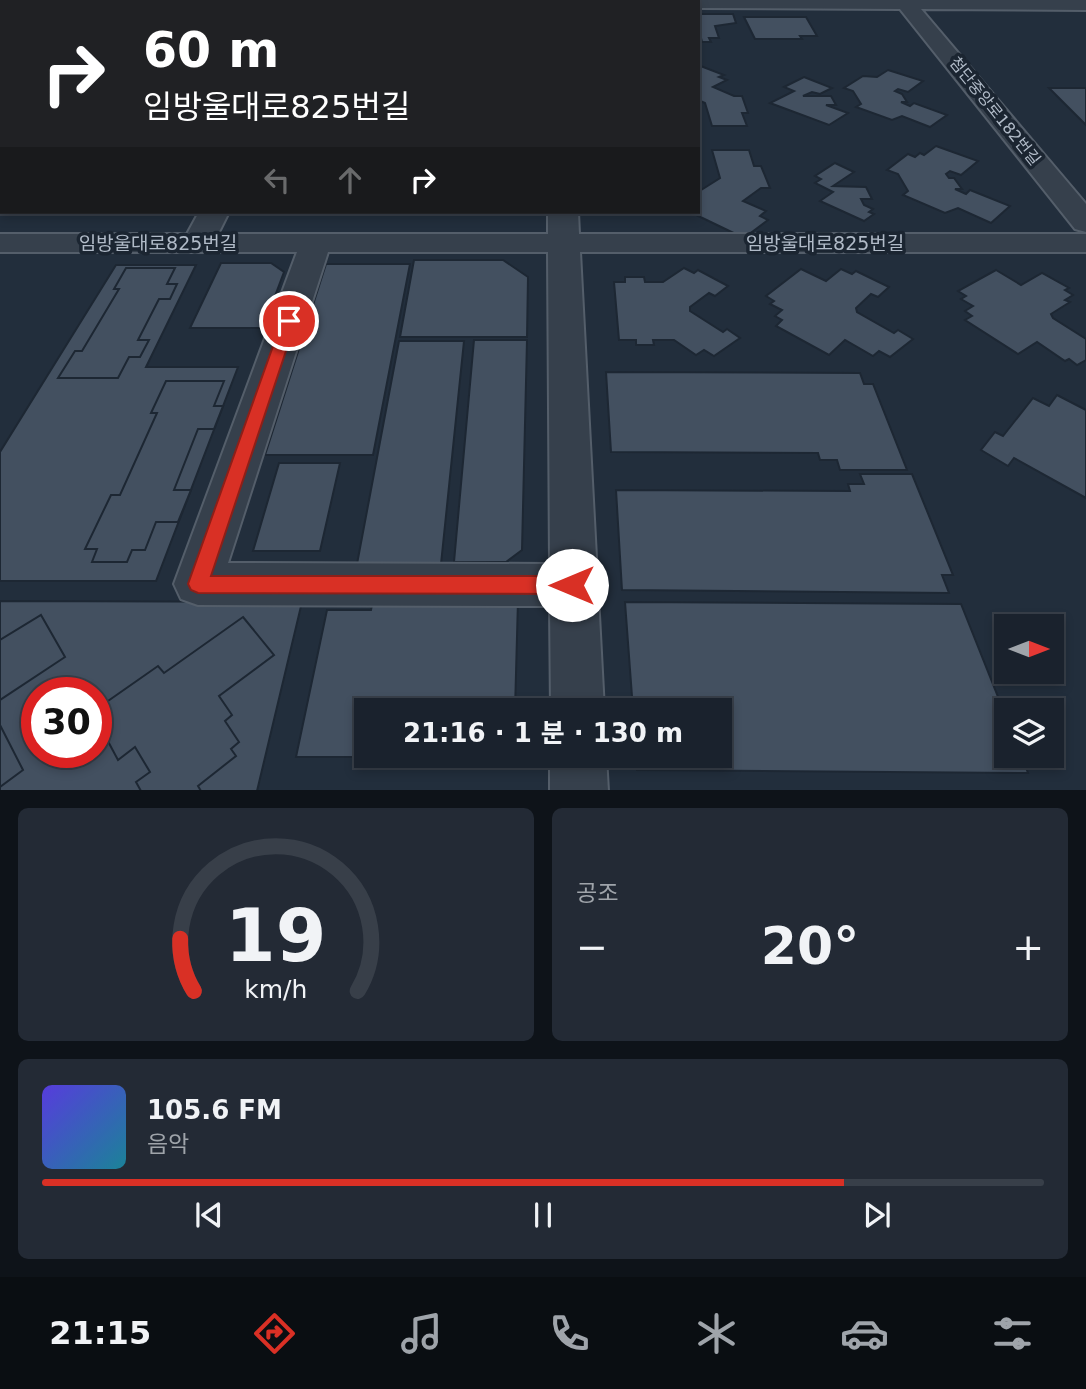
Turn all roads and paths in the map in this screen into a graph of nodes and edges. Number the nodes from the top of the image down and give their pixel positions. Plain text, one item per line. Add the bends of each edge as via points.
1 (904, 1) edge
2 (700, 2) edge
3 (1062, 2) edge
4 (1086, 4) edge
5 (213, 214) edge
6 (1086, 223) edge
7 (564, 228) edge
8 (316, 242) junction
9 (0, 243) edge
10 (198, 243) junction
11 (1086, 243) edge
12 (572, 585) junction
13 (577, 698) edge
14 (578, 768) edge
15 (579, 790) edge

1 - 2 street
1 - 3 street
1 - 6 street, 첨단중앙로182번길
3 - 4 street
5 - 10 street
7 - 8 street, 임방울대로825번길
7 - 11 street, 임방울대로825번길
7 - 12 street
8 - 10 street, 임방울대로825번길
8 - 12 street via 198,584
9 - 10 street, 임방울대로825번길
12 - 13 street
14 - 15 street

